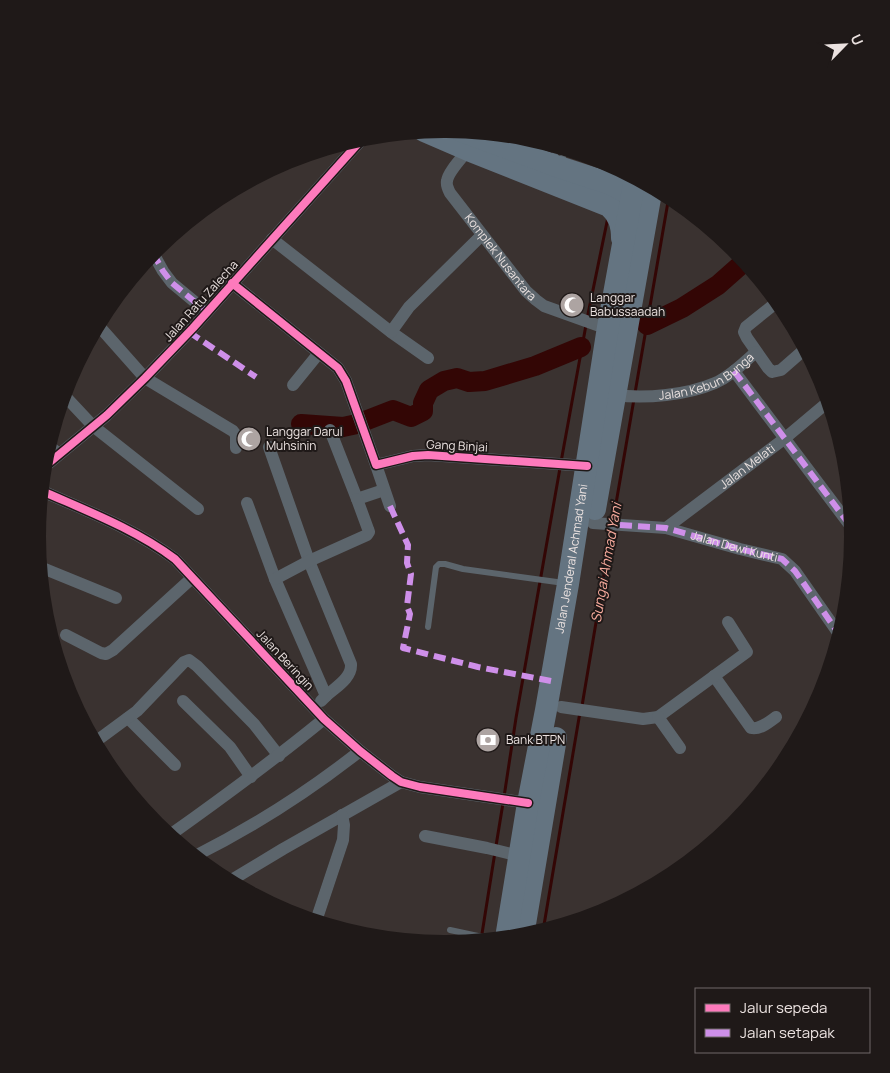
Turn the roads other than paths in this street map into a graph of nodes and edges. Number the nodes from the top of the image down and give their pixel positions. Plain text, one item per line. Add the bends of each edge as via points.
1 (464, 140) edge
2 (354, 148) edge
3 (558, 157) edge
4 (638, 188) edge
5 (639, 189) edge
6 (640, 189) edge
7 (610, 195) junction
8 (482, 235) junction
9 (272, 239) junction
10 (623, 244) junction
11 (158, 260) edge
12 (232, 283) junction
13 (771, 307) edge
14 (207, 312) junction
15 (608, 327) junction
16 (103, 331) edge
17 (391, 332) junction
18 (319, 352) junction
19 (756, 352) junction
20 (800, 354) edge
21 (428, 358) dead end
22 (734, 372) junction
23 (145, 378) junction
24 (293, 385) dead end
25 (627, 396) junction
26 (70, 401) edge
27 (822, 407) edge
28 (93, 426) junction
29 (330, 430) dead end
30 (784, 439) junction
31 (268, 447) dead end
32 (236, 448) dead end
33 (56, 451) edge
34 (59, 454) junction
35 (54, 458) edge
36 (376, 465) junction
37 (587, 466) junction
38 (384, 490) junction
39 (49, 494) edge
40 (357, 499) junction
41 (247, 503) dead end
42 (390, 506) dead end
43 (198, 509) dead end
44 (843, 517) edge
45 (606, 524) junction
46 (666, 528) junction
47 (309, 561) junction
48 (48, 570) edge
49 (192, 578) junction
50 (275, 579) junction
51 (568, 584) junction
52 (116, 598) dead end
53 (728, 622) dead end
54 (833, 626) edge
55 (428, 627) dead end
56 (66, 635) dead end
57 (714, 676) junction
58 (326, 696) junction
59 (183, 701) dead end
60 (314, 709) junction
61 (566, 710) junction
62 (658, 717) junction
63 (776, 717) dead end
64 (128, 718) junction
65 (324, 719) junction
66 (101, 738) edge
67 (680, 748) dead end
68 (360, 751) junction
69 (279, 756) junction
70 (176, 765) dead end
71 (251, 777) junction
72 (401, 782) junction
73 (528, 803) junction
74 (342, 815) junction
75 (176, 831) edge
76 (426, 836) dead end
77 (202, 853) edge
78 (514, 855) junction
79 (237, 877) edge
80 (318, 914) edge
81 (525, 928) edge
82 (450, 930) dead end
83 (507, 931) edge
84 (467, 934) edge

1 - 3 highway
1 - 7 highway
1 - 8 street, Komplek Nusantara via 446,183
2 - 9 street, Jalan Ratu Zalecha
3 - 7 highway
4 - 7 highway
5 - 25 highway, Jalan Jenderal Achmad Yani via 636,199 646,224
6 - 10 highway, Jalan Jenderal Achmad Yani
7 - 10 highway via 620,219
8 - 15 street, Komplek Nusantara via 526,291 544,306
8 - 17 street via 409,307
9 - 12 street, Jalan Ratu Zalecha
9 - 17 street
10 - 15 highway, Jalan Jenderal Achmad Yani
11 - 14 street via 172,283
12 - 14 street, Jalan Ratu Zalecha
12 - 18 street
13 - 19 street, Jalan Kebun Bunga via 744,332
14 - 23 street, Jalan Ratu Zalecha
15 - 37 highway, Jalan Jenderal Achmad Yani
16 - 23 street
17 - 21 street
18 - 24 street
18 - 36 street via 342,373
19 - 20 street via 774,372
19 - 22 street, Jalan Kebun Bunga
22 - 25 street, Jalan Kebun Bunga via 702,387 652,397
22 - 30 street
23 - 28 street, Jalan Ratu Zalecha
23 - 32 street via 232,431 236,435
25 - 45 highway, Jalan Jenderal Achmad Yani
26 - 28 street
27 - 30 street, Jalan Melati
28 - 34 street, Jalan Ratu Zalecha
28 - 43 street
29 - 40 street
30 - 44 street
30 - 46 street, Jalan Melati
31 - 47 street
33 - 34 street
34 - 35 street, Jalan Ratu Zalecha
36 - 37 street, Gang Binjai via 428,455
36 - 38 street
37 - 51 highway, Jalan Jenderal Achmad Yani
38 - 40 street
38 - 42 street
39 - 49 street, Jalan Beringin via 153,544
40 - 47 street via 369,532 367,535
41 - 50 street
45 - 46 street, Jalan Dewi Kunti
45 - 61 highway, Jalan Jenderal Achmad Yani
46 - 54 street, Jalan Dewi Kunti via 782,559 796,571
47 - 50 street
47 - 58 street via 351,664 348,676
48 - 52 street
49 - 56 street via 108,653 101,653
49 - 60 street, Jalan Beringin
50 - 58 street
51 - 55 lane via 439,564
51 - 61 highway, Jalan Jenderal Achmad Yani
53 - 57 street via 746,652
57 - 62 street
57 - 63 street via 751,728 760,727
58 - 60 street
59 - 71 street via 230,748
60 - 65 street, Jalan Beringin
61 - 62 street via 643,719
61 - 73 highway, Jalan Jenderal Achmad Yani
61 - 81 highway, Jalan Jenderal Achmad Yani
62 - 67 street
64 - 66 street
64 - 69 street via 189,660 254,724
64 - 70 street
65 - 68 street, Jalan Beringin
65 - 69 street
68 - 72 street, Jalan Beringin
68 - 77 street via 289,802
69 - 71 street
71 - 75 street
72 - 73 street, Jalan Beringin
72 - 74 street
73 - 78 highway, Jalan Jenderal Achmad Yani
74 - 79 street
74 - 80 street via 343,840
76 - 78 street
78 - 83 highway, Jalan Jenderal Achmad Yani
82 - 84 lane

